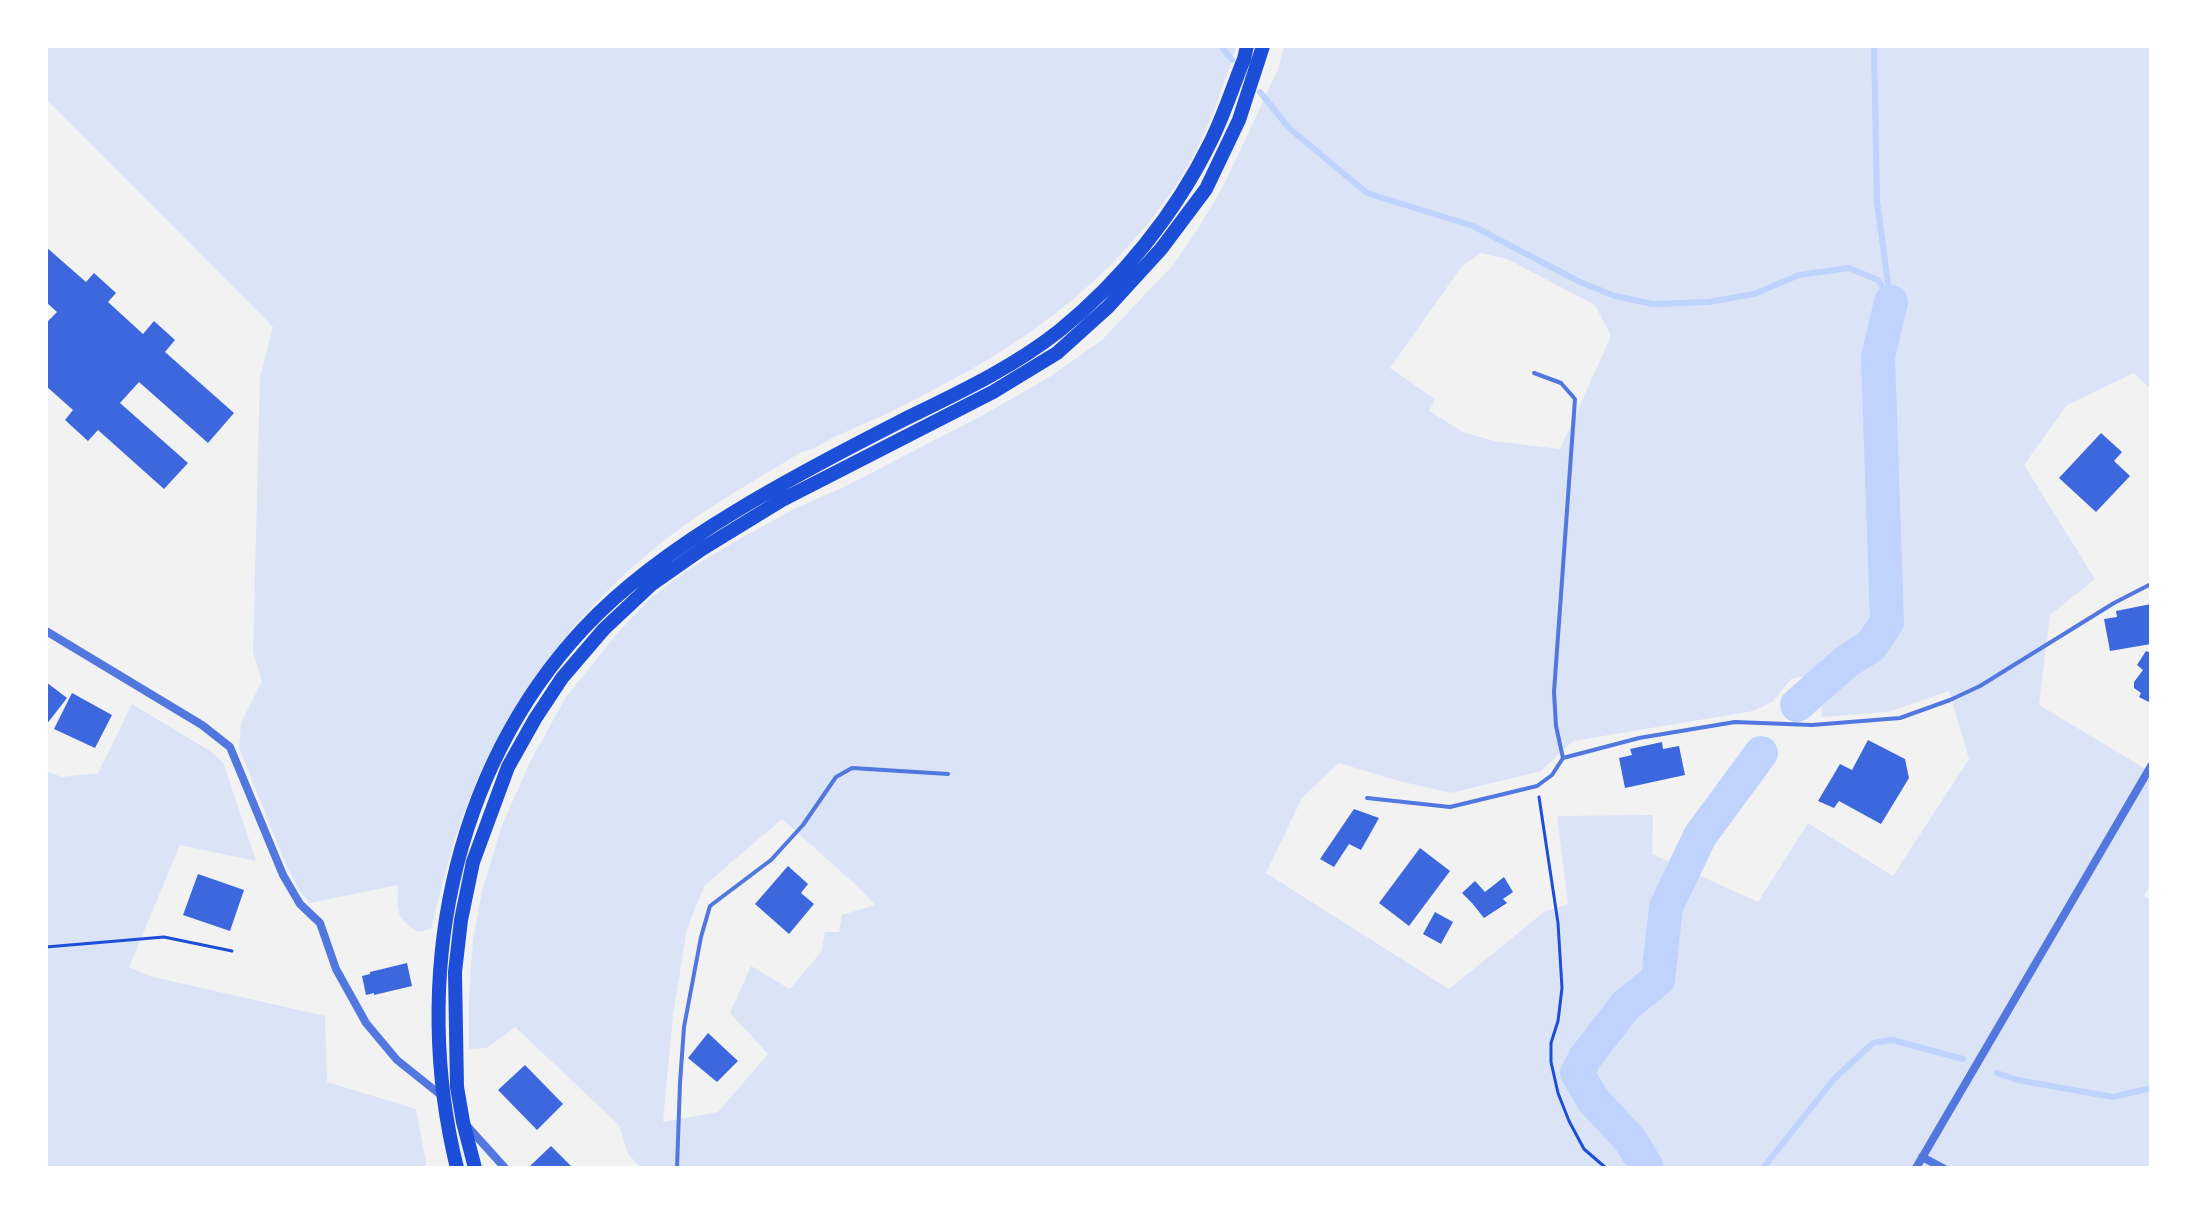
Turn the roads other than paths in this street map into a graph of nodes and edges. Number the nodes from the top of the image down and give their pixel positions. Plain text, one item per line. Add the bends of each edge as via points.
1 (1247, 46) edge
2 (1263, 46) edge
3 (1534, 373) dead end
4 (2151, 584) edge
5 (46, 631) edge
6 (1563, 758) junction
7 (2151, 766) edge
8 (948, 774) dead end
9 (1367, 798) dead end
10 (443, 1096) junction
11 (463, 1122) junction
12 (1922, 1157) junction
13 (457, 1168) edge
14 (475, 1168) edge
15 (505, 1168) edge
16 (677, 1168) edge
17 (1916, 1168) edge
18 (1943, 1168) edge

1 - 10 main road via 1212,139 1189,183 1115,279 1061,330 984,380 800,474 670,552 602,609 541,682 510,729 461,844 439,966
2 - 11 main road via 1239,120 1206,189 1161,249 1098,317 1057,353 993,392 782,500 702,549 652,584 562,678 508,767 473,862 455,972 457,1087
3 - 6 lane via 1561,383 1575,399 1554,692
4 - 6 lane via 1980,686 1900,718 1812,725 1735,722 1639,738
5 - 10 street via 230,747 283,875 300,904 320,923 336,969 366,1023 397,1060
6 - 9 lane via 1537,786 1450,807
7 - 12 street
8 - 16 lane via 852,768 836,777 771,860 710,906 684,1027
10 - 13 main road
11 - 14 main road
11 - 15 street
12 - 17 street
12 - 18 street

